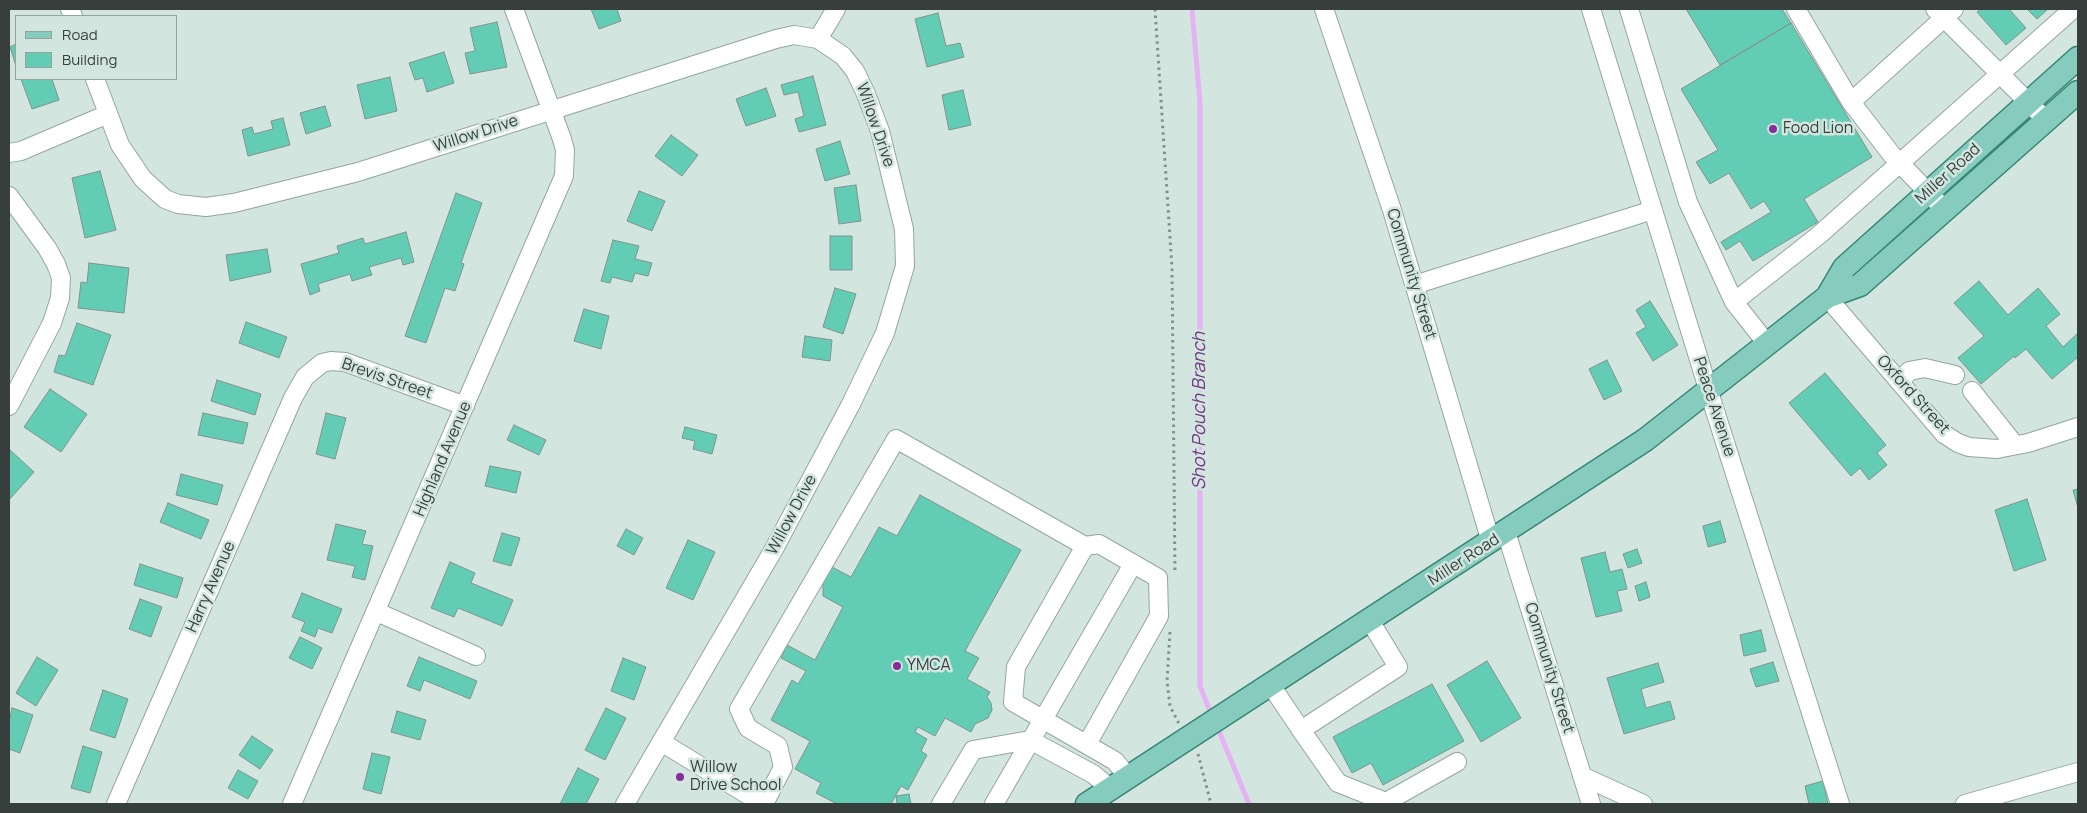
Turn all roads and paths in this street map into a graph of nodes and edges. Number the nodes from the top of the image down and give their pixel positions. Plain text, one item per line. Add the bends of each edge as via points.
1 (514, 9) edge
2 (836, 9) edge
3 (1155, 9) edge
4 (1324, 9) edge
5 (1591, 9) edge
6 (1629, 9) edge
7 (1796, 9) edge
8 (2073, 9) edge
9 (1944, 12) edge
10 (818, 39) junction
11 (2078, 58) edge
12 (2002, 75) junction
13 (95, 80) edge
14 (2078, 92) edge
15 (1851, 102) junction
16 (2029, 102) junction
17 (552, 110) junction
18 (108, 114) junction
19 (2047, 121) junction
20 (9, 153) edge
21 (1901, 164) junction
22 (1928, 192) junction
23 (9, 196) edge
24 (1653, 210) junction
25 (1945, 210) junction
26 (1414, 285) junction
27 (1827, 297) junction
28 (1734, 302) junction
29 (1768, 345) junction
30 (310, 372) joint
31 (1956, 375) dead end
32 (1900, 382) junction
33 (1972, 391) dead end
34 (1709, 392) junction
35 (9, 406) edge
36 (465, 406) junction
37 (2078, 428) edge
38 (2015, 445) junction
39 (1498, 537) junction
40 (1084, 546) junction
41 (1133, 564) junction
42 (1175, 580) dead end
43 (377, 612) junction
44 (1370, 621) junction
45 (1170, 630) dead end
46 (476, 656) dead end
47 (1270, 684) junction
48 (1043, 719) junction
49 (1301, 730) junction
50 (1188, 735) junction
51 (1030, 740) junction
52 (662, 742) junction
53 (1087, 744) junction
54 (1457, 762) dead end
55 (2078, 772) edge
56 (1582, 776) junction
57 (1119, 782) junction
58 (116, 804) edge
59 (292, 804) edge
60 (625, 804) edge
61 (764, 804) edge
62 (941, 804) edge
63 (994, 804) edge
64 (1087, 804) edge
65 (1211, 804) edge
66 (1591, 804) edge
67 (1644, 804) edge
68 (1840, 804) edge
69 (1965, 804) edge

1 - 17 street, Highland Avenue
2 - 10 street
3 - 42 path via 1172,268
4 - 26 street, Community Street
5 - 24 street, Peace Avenue
6 - 28 street via 1688,202
7 - 15 street
8 - 12 street
9 - 12 street
9 - 15 street
10 - 17 street, Willow Drive via 794,35 776,39
10 - 52 street, Willow Drive via 844,56 855,71 880,131 904,229 905,266 885,333 851,404 774,549
11 - 16 main road, Miller Road
12 - 16 street
12 - 21 street
13 - 18 street, Willow Drive
14 - 19 main road, Miller Road
15 - 21 street
16 - 19 street
16 - 22 main road, Miller Road
17 - 18 street, Willow Drive via 358,172 234,203 197,206 178,204 165,198 143,179 120,145
17 - 36 street, Highland Avenue via 565,150 564,176
18 - 20 street via 21,151
19 - 25 main road, Miller Road
21 - 22 street
21 - 28 street
22 - 25 street
22 - 27 main road, Miller Road via 1844,268
23 - 35 street via 46,248 61,278 60,298 52,323
24 - 26 street
24 - 34 street, Peace Avenue
25 - 27 main road, Miller Road via 1860,285
26 - 39 street, Community Street
27 - 29 main road, Miller Road
27 - 32 street, Oxford Street
28 - 29 street
29 - 34 main road, Miller Road
30 - 36 street, Brevis Street via 322,363 345,362
30 - 58 street, Harry Avenue via 293,398
31 - 32 street via 1925,368 1909,371
32 - 38 street, Oxford Street via 1944,434 1958,443 1987,450
33 - 38 street
34 - 39 main road, Miller Road via 1645,440
34 - 68 street, Peace Avenue
36 - 43 street, Highland Avenue
37 - 38 street, Oxford Street
39 - 44 main road, Miller Road
39 - 56 street, Community Street
40 - 41 street via 1099,544
40 - 48 street via 1016,667 1013,702
40 - 61 street via 896,440 739,709 748,728 778,746 783,767
41 - 48 street
41 - 53 street via 1158,578 1159,616
43 - 46 street
43 - 59 street, Highland Avenue
44 - 47 main road, Miller Road
44 - 49 street via 1398,667
45 - 50 path via 1167,682 1170,706
47 - 49 street
47 - 50 main road, Miller Road
48 - 51 street
48 - 53 street
49 - 54 street via 1338,783 1386,802
50 - 57 main road, Miller Road
50 - 65 path via 1210,793
51 - 57 street via 1093,774
51 - 62 street via 973,750
51 - 63 street
52 - 60 street, Willow Drive
52 - 61 street
53 - 57 street via 1115,761
55 - 69 street
56 - 66 street, Community Street
56 - 67 street
57 - 64 main road, Miller Road

